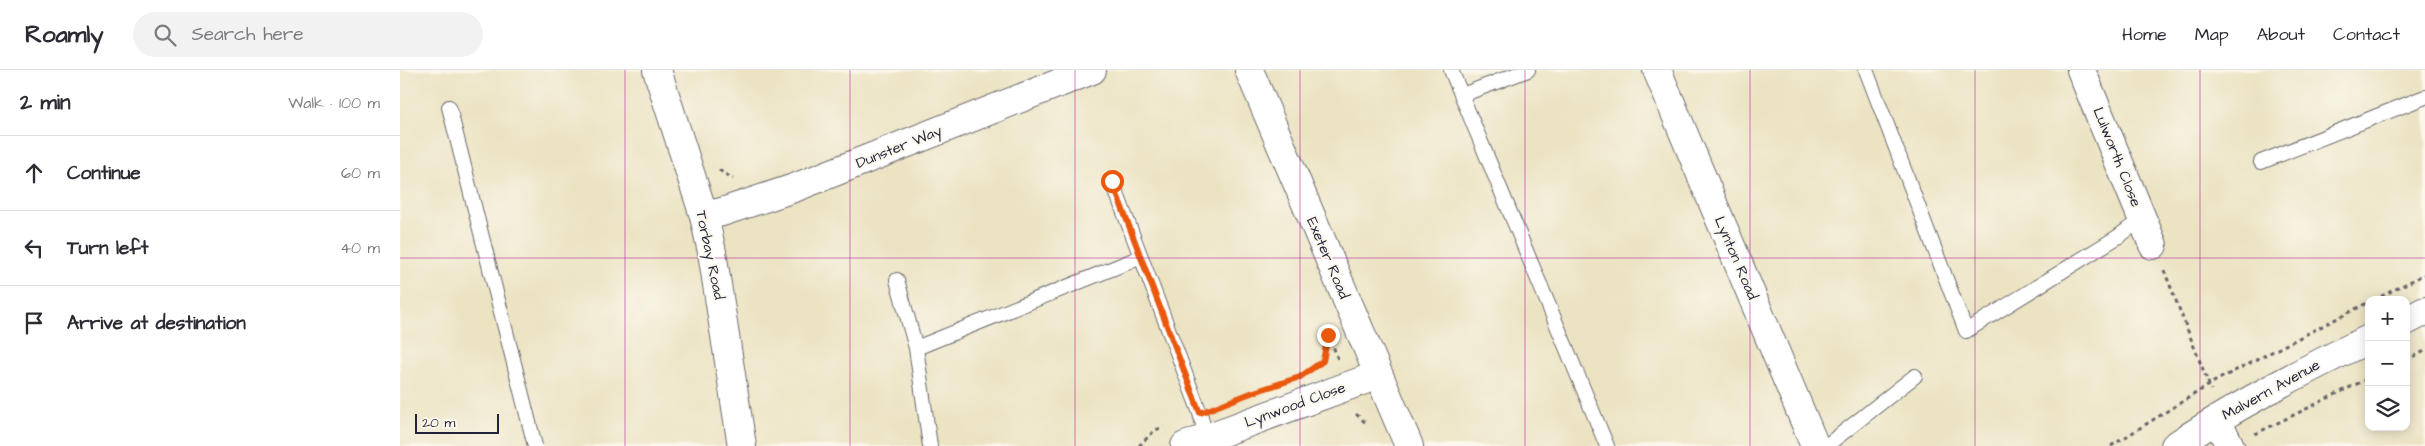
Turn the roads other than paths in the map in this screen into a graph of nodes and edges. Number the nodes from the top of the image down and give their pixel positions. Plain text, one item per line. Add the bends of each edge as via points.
1 (657, 70) edge
2 (1092, 70) edge
3 (1249, 70) edge
4 (1451, 70) edge
5 (1528, 70) edge
6 (1657, 70) edge
7 (1866, 70) edge
8 (2081, 70) edge
9 (1462, 95) junction
10 (2425, 96) edge
11 (449, 107) dead end
12 (2261, 162) dead end
13 (1112, 181) dead end
14 (704, 216) junction
15 (2142, 219) junction
16 (2153, 244) road end
17 (1141, 257) junction
18 (897, 280) dead end
19 (2425, 311) edge
20 (2410, 318) edge
21 (2365, 341) edge
22 (916, 348) junction
23 (1378, 375) junction
24 (1915, 376) dead end
25 (2217, 420) junction
26 (1197, 432) edge
27 (2241, 441) edge
28 (535, 446) edge
29 (742, 446) edge
30 (930, 446) edge
31 (1409, 446) edge
32 (1607, 446) edge
33 (1815, 446) edge
34 (1826, 446) edge
35 (2175, 446) edge

1 - 14 street, Torbay Road
2 - 14 street, Dunster Way via 794,188
3 - 23 street, Exeter Road
4 - 9 lane
5 - 9 lane
6 - 33 street, Lynton Road
7 - 15 lane via 1966,331
8 - 15 street, Lulworth Close
9 - 32 lane
10 - 12 lane
11 - 28 lane
13 - 17 lane
14 - 29 street, Torbay Road
15 - 16 street, Lulworth Close
17 - 22 lane
17 - 26 lane
18 - 22 lane
19 - 20 street
21 - 25 street, Malvern Avenue via 2294,376
22 - 30 lane
23 - 26 street, Lynwood Close
23 - 31 street, Exeter Road
24 - 34 lane
25 - 27 street
25 - 35 street, Malvern Avenue

